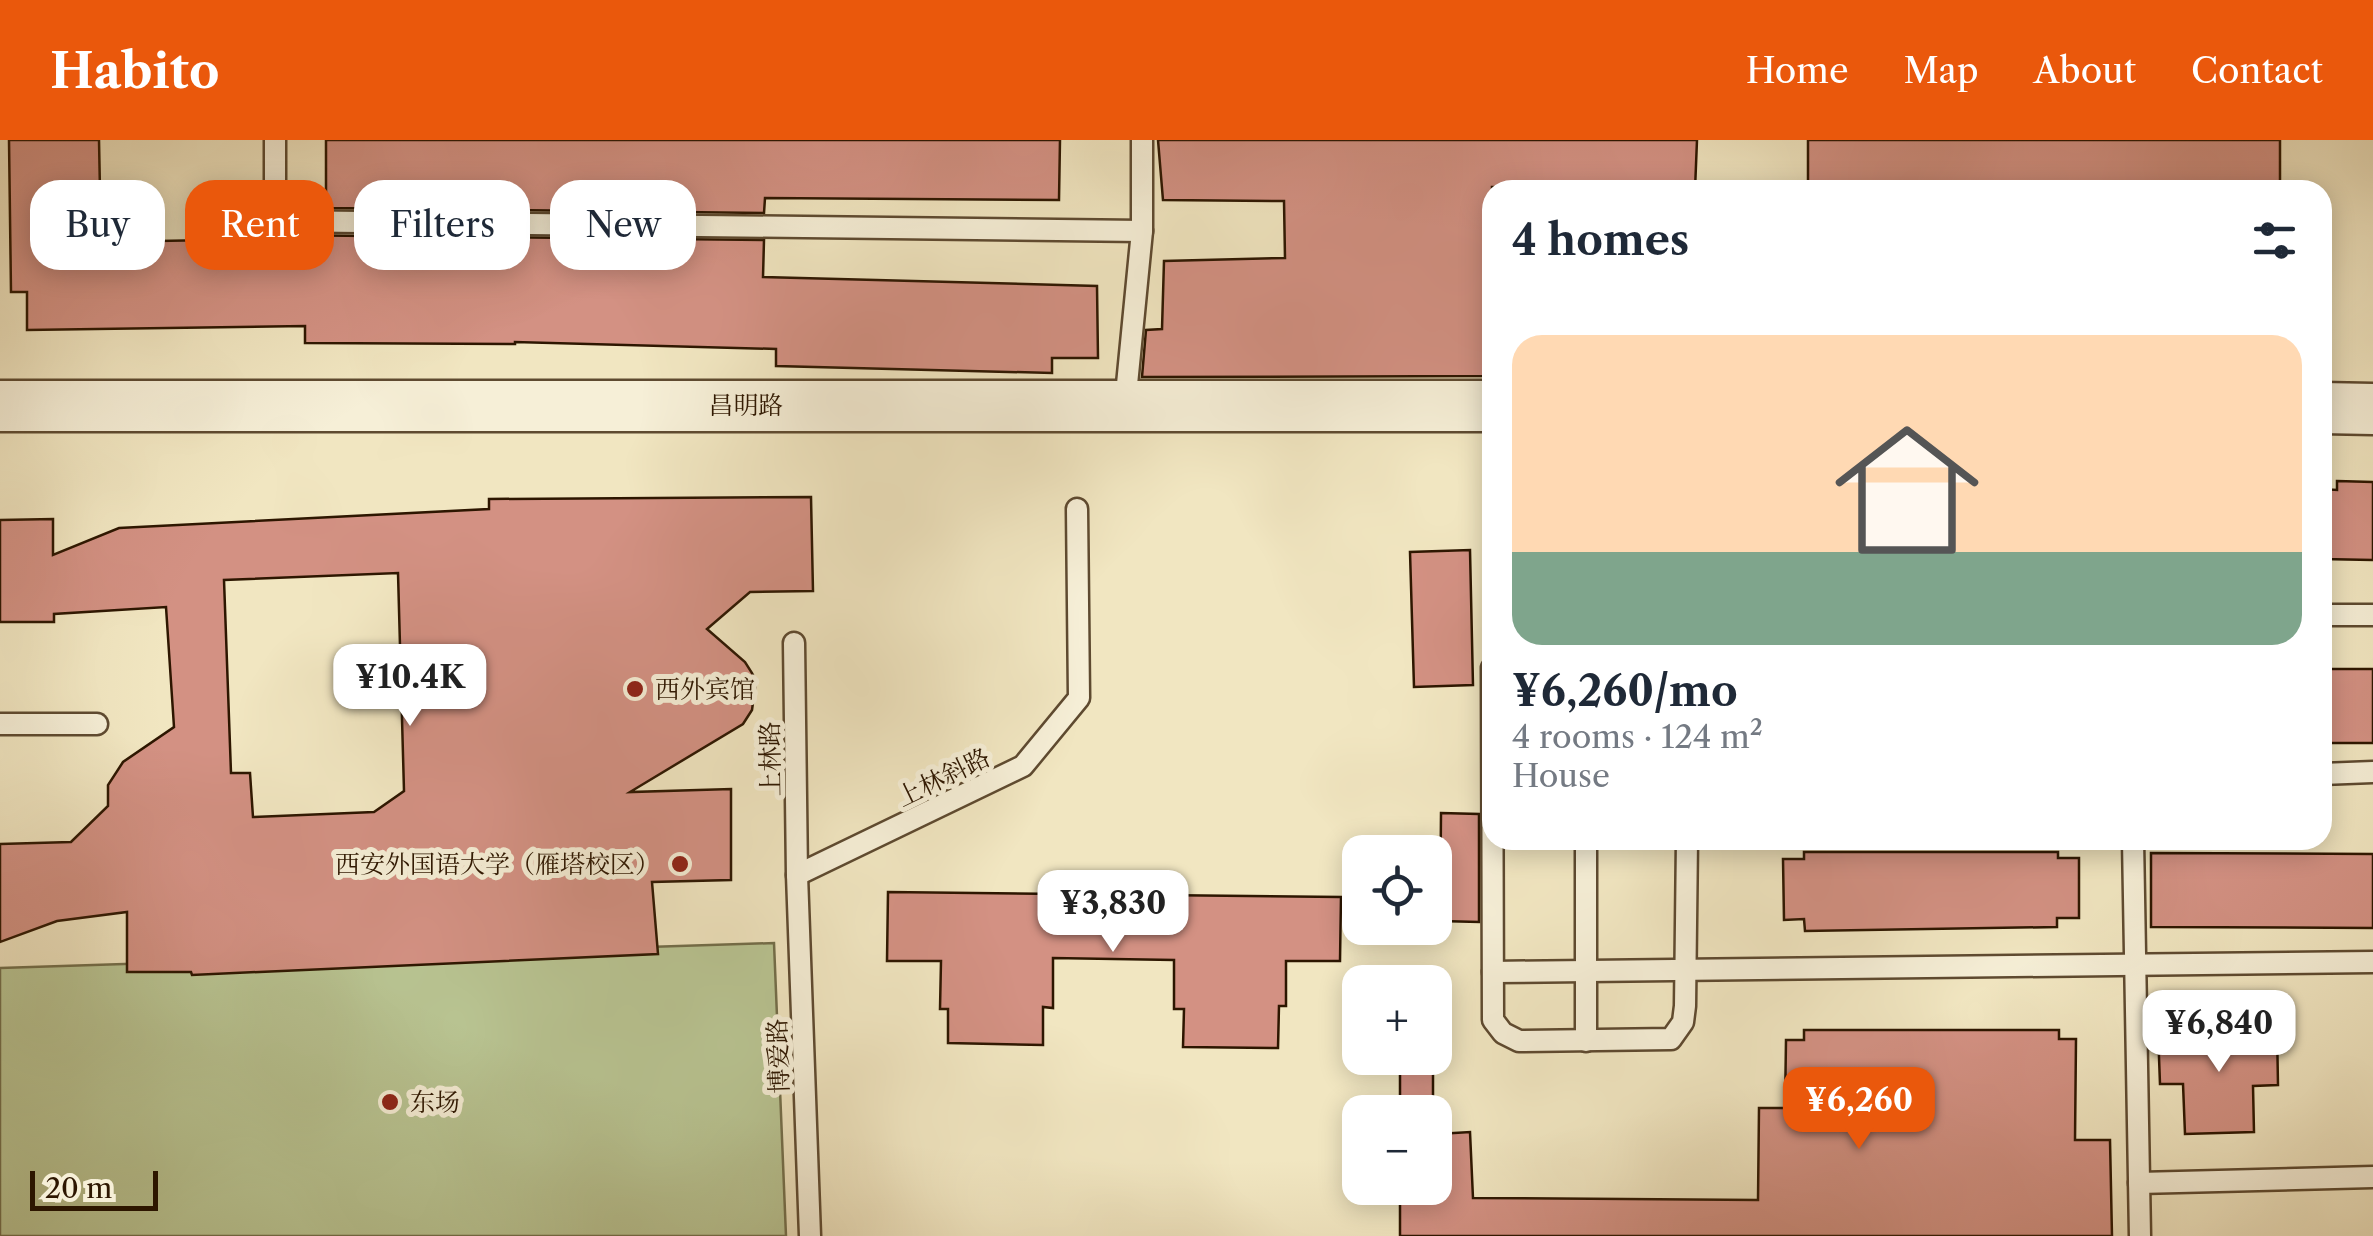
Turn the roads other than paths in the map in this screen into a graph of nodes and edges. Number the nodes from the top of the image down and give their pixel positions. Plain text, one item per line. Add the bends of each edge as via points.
1 (275, 140) edge
2 (1142, 140) edge
3 (1142, 230) junction
4 (1126, 405) junction
5 (0, 406) edge
6 (1482, 406) edge
7 (2332, 408) edge
8 (2373, 408) edge
9 (1077, 509) dead end
10 (2332, 614) edge
11 (2373, 615) edge
12 (794, 643) dead end
13 (0, 724) edge
14 (96, 724) dead end
15 (2373, 772) edge
16 (2332, 774) edge
17 (1492, 850) edge
18 (1586, 850) edge
19 (1687, 850) edge
20 (2134, 850) edge
21 (796, 875) junction
22 (2373, 962) edge
23 (2136, 964) junction
24 (1685, 969) junction
25 (1584, 970) junction
26 (1493, 972) junction
27 (1586, 1041) junction
28 (2373, 1177) edge
29 (2139, 1183) junction
30 (810, 1236) edge
31 (2140, 1236) edge

1 - 3 lane via 275,222
2 - 3 lane
3 - 4 lane
4 - 5 street, 昌明路
4 - 6 street, 昌明路
7 - 8 street
9 - 21 lane, 上林斜路 via 1079,698 1023,766
10 - 11 lane
12 - 21 lane, 上林路
13 - 14 lane
15 - 16 lane
17 - 26 lane
18 - 25 lane
19 - 24 lane
20 - 23 lane
21 - 30 lane, 博爱路
22 - 23 lane
23 - 24 lane
23 - 29 lane
24 - 25 lane
24 - 27 lane via 1683,1022 1670,1039
25 - 26 lane
25 - 27 lane
26 - 27 lane via 1493,1020 1503,1033 1519,1041
28 - 29 lane
29 - 31 lane

